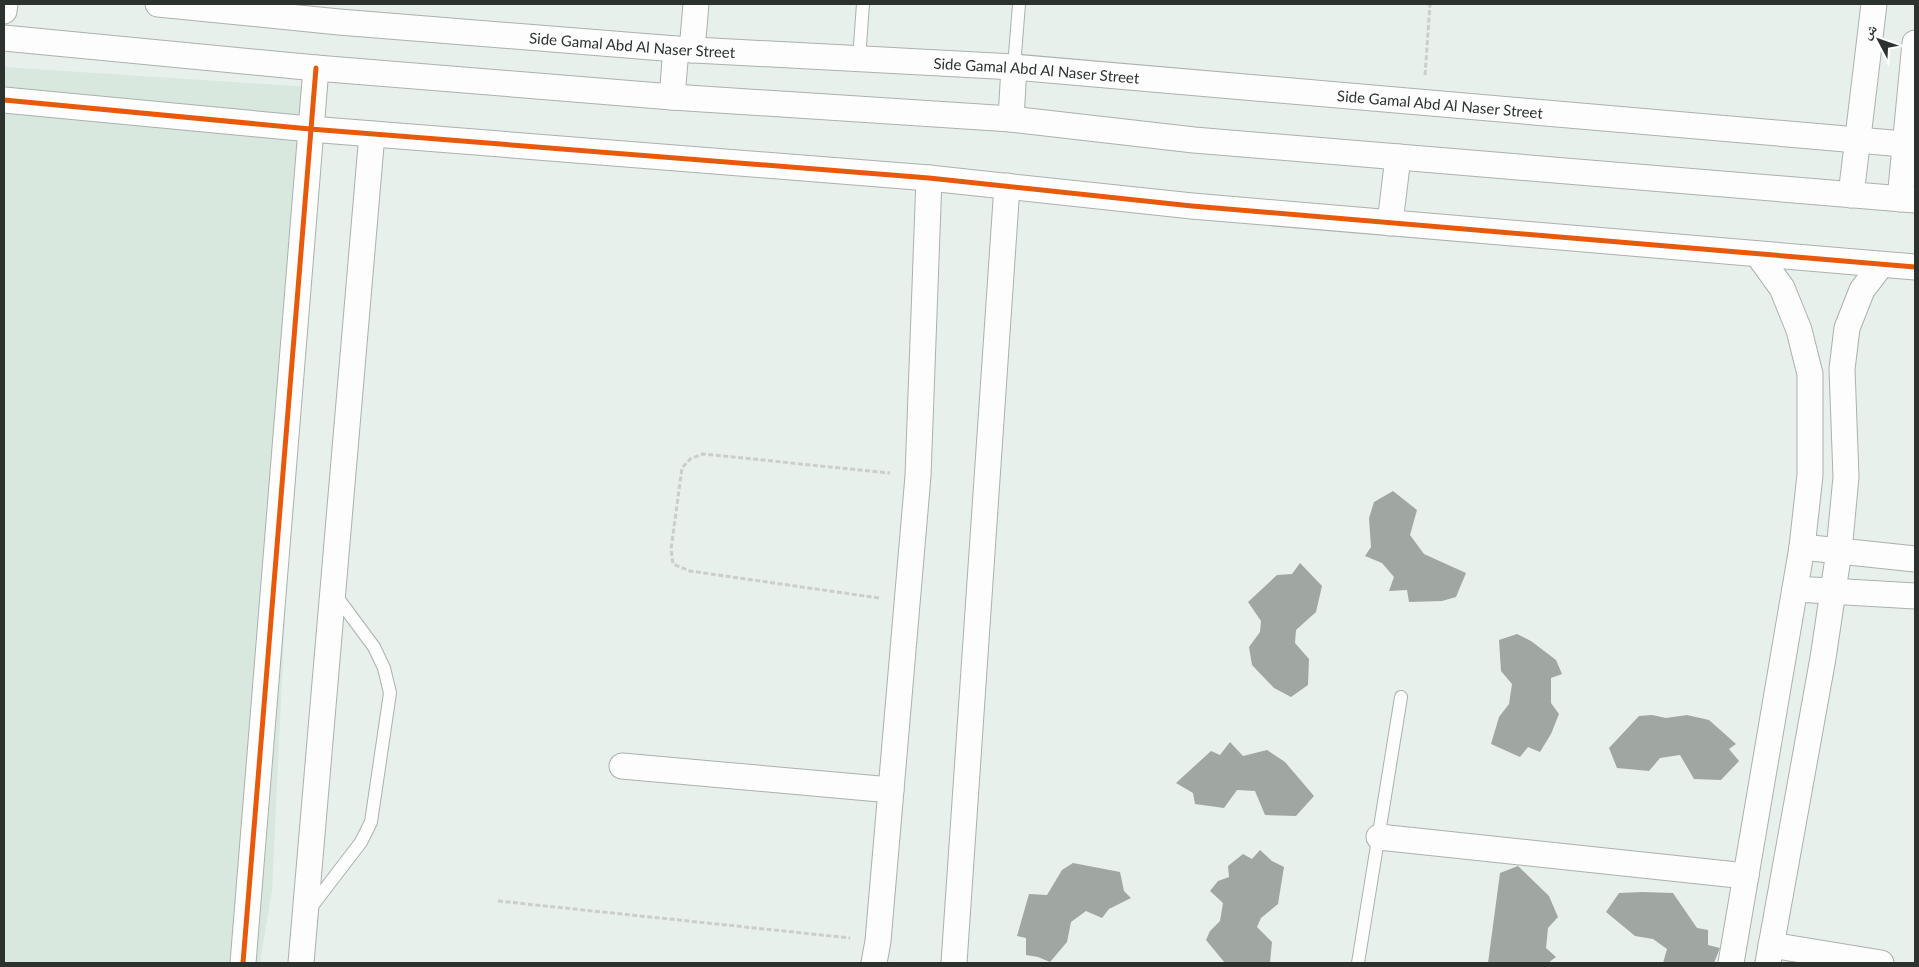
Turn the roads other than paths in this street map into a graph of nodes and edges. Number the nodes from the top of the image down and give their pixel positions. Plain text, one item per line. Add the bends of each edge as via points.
1 (5, 4) edge
2 (158, 4) edge
3 (696, 4) edge
4 (863, 4) edge
5 (1019, 4) edge
6 (1874, 4) edge
7 (4, 11) edge
8 (340, 13) edge
9 (4, 38) edge
10 (1915, 43) edge
11 (684, 50) junction
12 (859, 59) junction
13 (1014, 67) junction
14 (316, 68) junction
15 (672, 97) junction
16 (4, 100) edge
17 (1011, 119) junction
18 (310, 130) junction
19 (372, 134) junction
20 (1858, 141) junction
21 (1910, 145) edge
22 (1398, 157) junction
23 (929, 178) junction
24 (1008, 186) junction
25 (1851, 195) junction
26 (1907, 200) edge
27 (1390, 224) junction
28 (1758, 255) junction
29 (1881, 265) junction
30 (1915, 268) edge
31 (1802, 548) junction
32 (1840, 551) junction
33 (1915, 559) edge
34 (1795, 589) junction
35 (1833, 591) junction
36 (333, 592) junction
37 (1915, 596) edge
38 (1401, 696) dead end
39 (622, 766) dead end
40 (891, 790) junction
41 (1379, 837) junction
42 (1746, 876) junction
43 (305, 916) junction
44 (876, 952) edge
45 (1769, 954) edge
46 (243, 963) edge
47 (301, 963) edge
48 (954, 963) edge
49 (1358, 963) edge
50 (1731, 963) edge
51 (1881, 963) edge

1 - 7 street
2 - 8 street, Side Gamal Abd Al Naser Street
3 - 11 street
4 - 12 lane
5 - 13 lane
6 - 20 street
8 - 11 street, Side Gamal Abd Al Naser Street
9 - 14 street
10 - 21 street
11 - 12 street, Side Gamal Abd Al Naser Street
11 - 15 street
12 - 13 street, Side Gamal Abd Al Naser Street
13 - 17 street
13 - 20 street, Side Gamal Abd Al Naser Street
14 - 15 street
14 - 18 street
15 - 17 street
16 - 18 street
17 - 22 street via 1194,140
18 - 19 street
18 - 46 street
19 - 23 street
19 - 36 street
20 - 21 street, Side Gamal Abd Al Naser Street
20 - 25 street
21 - 26 street
22 - 25 street
22 - 27 street
23 - 24 street
23 - 40 street via 918,476
24 - 27 street
24 - 48 street
25 - 26 street
27 - 28 street
28 - 29 street
28 - 31 street via 1782,288 1799,330 1810,374 1810,475
29 - 30 street
29 - 32 street via 1862,290 1847,328 1842,369 1846,477
31 - 32 street
31 - 34 street
32 - 33 street
32 - 35 street
34 - 35 street
34 - 42 street
35 - 37 street
35 - 45 street
36 - 43 street
36 - 43 lane via 374,647 390,692 372,822 361,842
38 - 41 lane
39 - 40 street
40 - 44 street
41 - 42 street
41 - 49 lane
42 - 50 street
43 - 47 street
45 - 51 street

